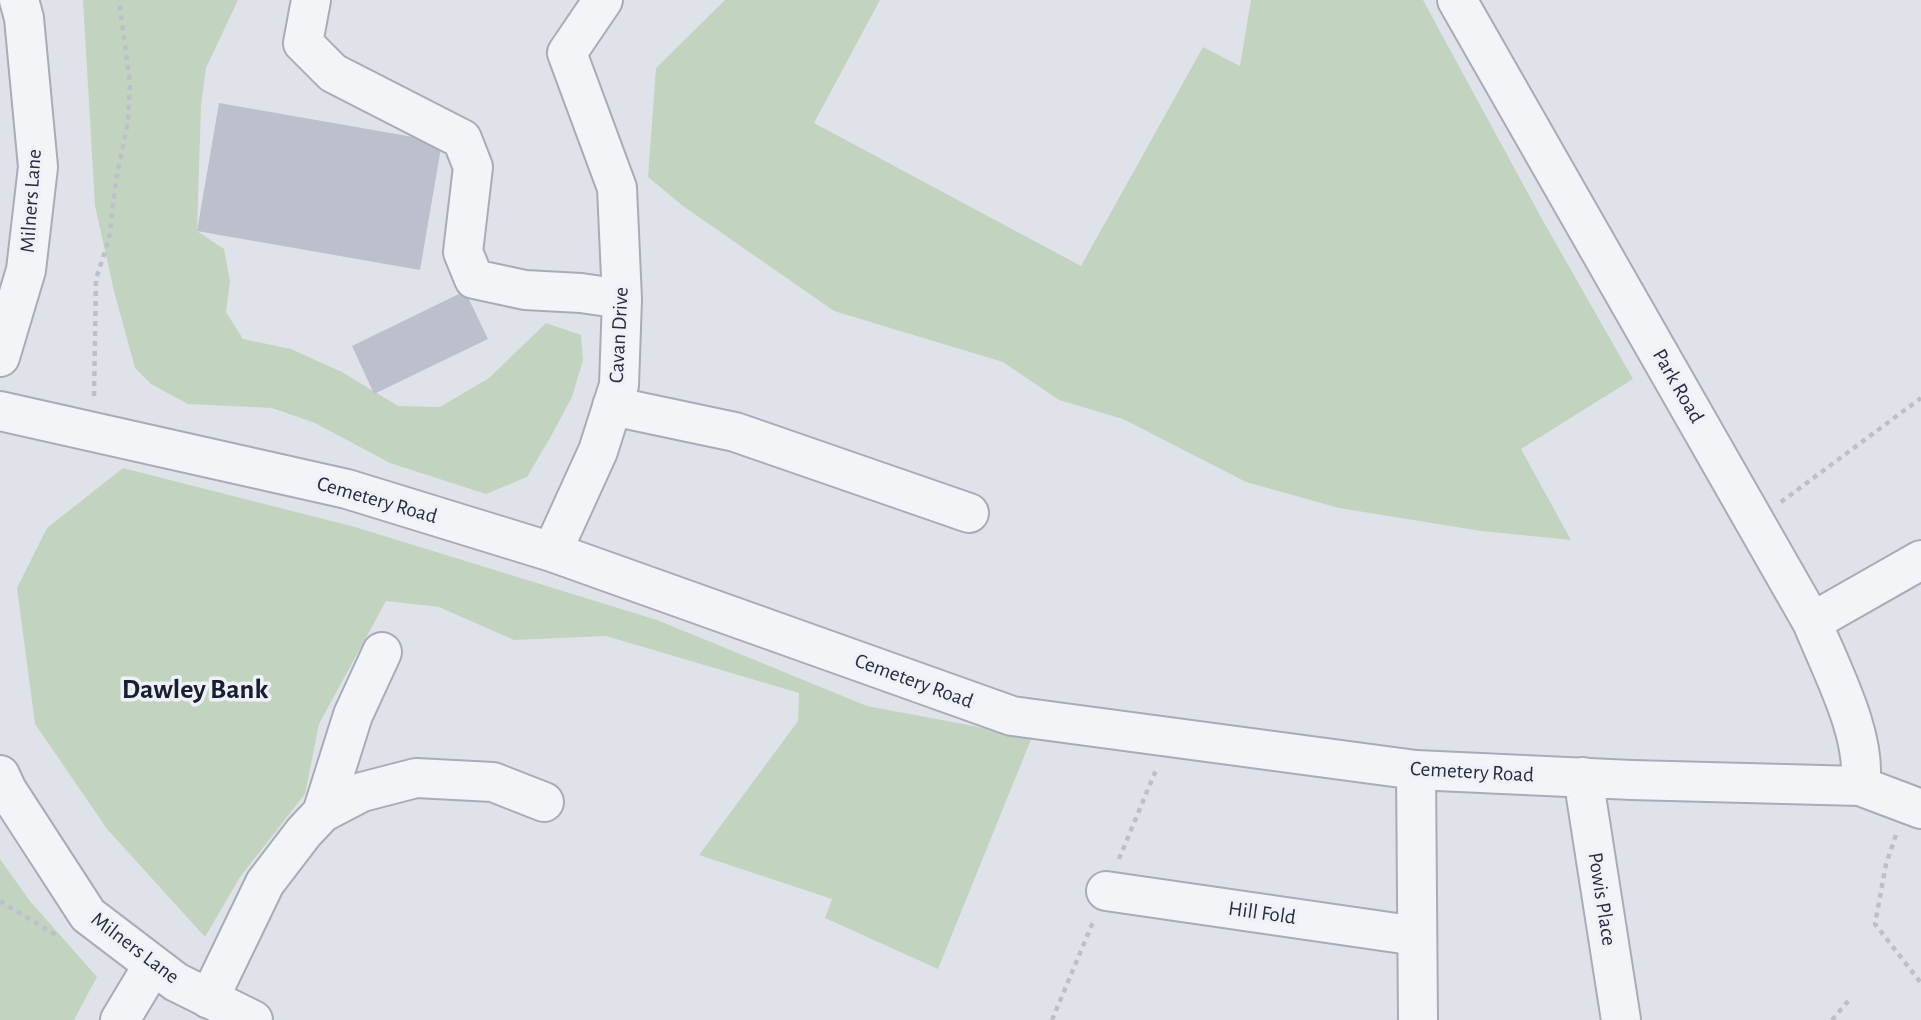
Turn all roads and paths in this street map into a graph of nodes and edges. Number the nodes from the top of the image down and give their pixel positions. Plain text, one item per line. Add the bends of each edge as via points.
1 (19, 0) edge
2 (119, 0) edge
3 (311, 0) edge
4 (603, 0) edge
5 (1457, 0) edge
6 (622, 299) junction
7 (0, 357) edge
8 (94, 396) dead end
9 (1921, 398) edge
10 (612, 406) junction
11 (0, 411) edge
12 (969, 513) dead end
13 (1755, 522) junction
14 (552, 552) junction
15 (1921, 560) edge
16 (1812, 622) junction
17 (382, 652) dead end
18 (1416, 770) junction
19 (0, 775) edge
20 (1583, 777) junction
21 (1860, 786) junction
22 (544, 802) dead end
23 (1914, 806) edge
24 (322, 813) junction
25 (1106, 891) dead end
26 (1418, 936) junction
27 (153, 965) junction
28 (1921, 983) edge
29 (209, 999) junction
30 (1849, 1000) dead end
31 (120, 1020) edge
32 (253, 1020) edge
33 (1418, 1020) edge
34 (1620, 1020) edge
35 (1832, 1020) edge

1 - 7 street, Milners Lane via 38,167 26,270
2 - 8 path via 130,83 128,122 109,239 96,279
3 - 6 street via 303,43 332,73 462,139 473,167 463,252 474,279 526,290
4 - 6 street, Cavan Drive via 567,53 617,188
5 - 13 street, Park Road
6 - 10 street, Cavan Drive via 619,385
9 - 13 path
10 - 12 street via 735,432
10 - 14 street, Cavan Drive via 598,451
11 - 14 street, Cemetery Road via 347,489
13 - 16 street, Park Road
14 - 18 street, Cemetery Road via 1012,716
15 - 16 street
16 - 21 street, Park Road via 1854,726 1863,767
17 - 24 street via 353,715
18 - 20 street, Cemetery Road
18 - 26 street
19 - 27 street, Milners Lane via 88,915
20 - 21 street, Cemetery Road
20 - 34 street, Powis Place
21 - 23 street, Cemetery Road
22 - 24 street via 493,782 416,778 362,792
23 - 28 path via 1886,864 1875,924
24 - 29 street via 265,883
25 - 26 street, Hill Fold
26 - 33 street
27 - 29 street, Milners Lane
27 - 31 street
29 - 32 street, Milners Lane
30 - 35 path

